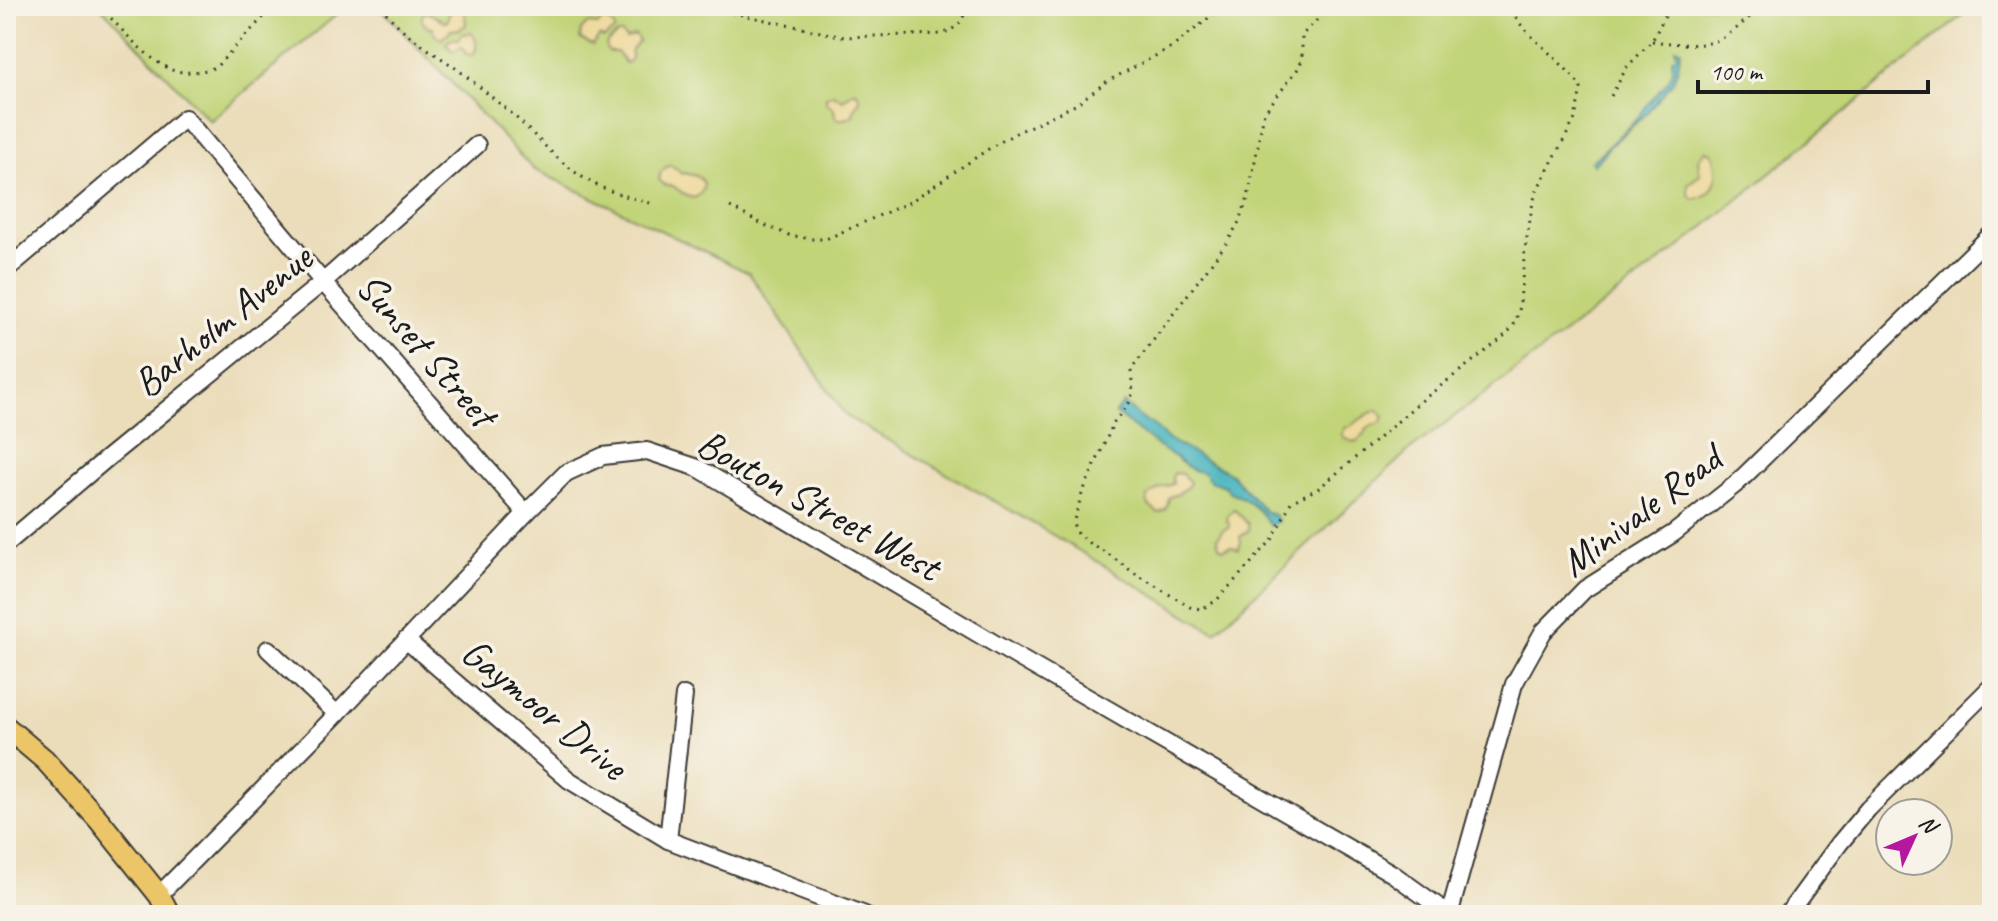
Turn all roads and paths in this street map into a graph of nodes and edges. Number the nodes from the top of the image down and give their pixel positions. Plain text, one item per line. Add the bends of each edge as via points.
1 (101, 6) edge
2 (274, 6) edge
3 (381, 6) edge
4 (701, 6) edge
5 (965, 6) edge
6 (1220, 6) edge
7 (1322, 6) edge
8 (1508, 6) edge
9 (1670, 6) edge
10 (1761, 6) edge
11 (1652, 41) junction
12 (1611, 96) dead end
13 (477, 145) dead end
14 (650, 203) dead end
15 (730, 207) dead end
16 (1992, 234) edge
17 (6, 270) edge
18 (323, 282) junction
19 (526, 513) junction
20 (6, 544) edge
21 (406, 640) junction
22 (268, 649) dead end
23 (1992, 686) edge
24 (684, 695) dead end
25 (337, 714) junction
26 (6, 727) edge
27 (668, 840) junction
28 (159, 895) junction
29 (170, 915) edge
30 (865, 915) edge
31 (1449, 915) edge
32 (1787, 915) edge

1 - 2 path via 155,59 171,70 188,72 216,67
3 - 14 path via 413,39 465,75 564,164 609,191
4 - 5 path via 844,37 943,34 961,22
6 - 15 path via 1174,46 1075,105 990,148 910,202 826,239 789,235
7 - 8 path via 1322,15 1302,35 1297,70 1264,113 1239,222 1131,370 1133,393 1114,422 1073,523 1089,543 1190,607 1201,609 1216,601 1272,540 1291,502 1319,488 1513,327 1533,202 1575,119 1581,88
9 - 11 path
10 - 11 path via 1717,42 1686,46
11 - 12 path via 1627,67
13 - 18 street, Barholm Avenue
16 - 31 street, Minivale Road via 1736,484 1674,533 1585,589 1543,632 1514,684
17 - 18 street, Sunset Street via 185,118
18 - 19 street, Sunset Street
18 - 20 street, Barholm Avenue
19 - 21 street, Bouton Street West
19 - 31 street, Bouton Street West via 566,473 603,456 647,451 698,468 1393,874
21 - 25 street, Bouton Street West
21 - 27 street, Gaymoor Drive via 569,780
22 - 25 street
23 - 32 street via 1868,809
24 - 27 street
25 - 28 street, Bouton Street West
26 - 28 main road via 54,770
27 - 30 street, Gaymoor Drive
28 - 29 main road

